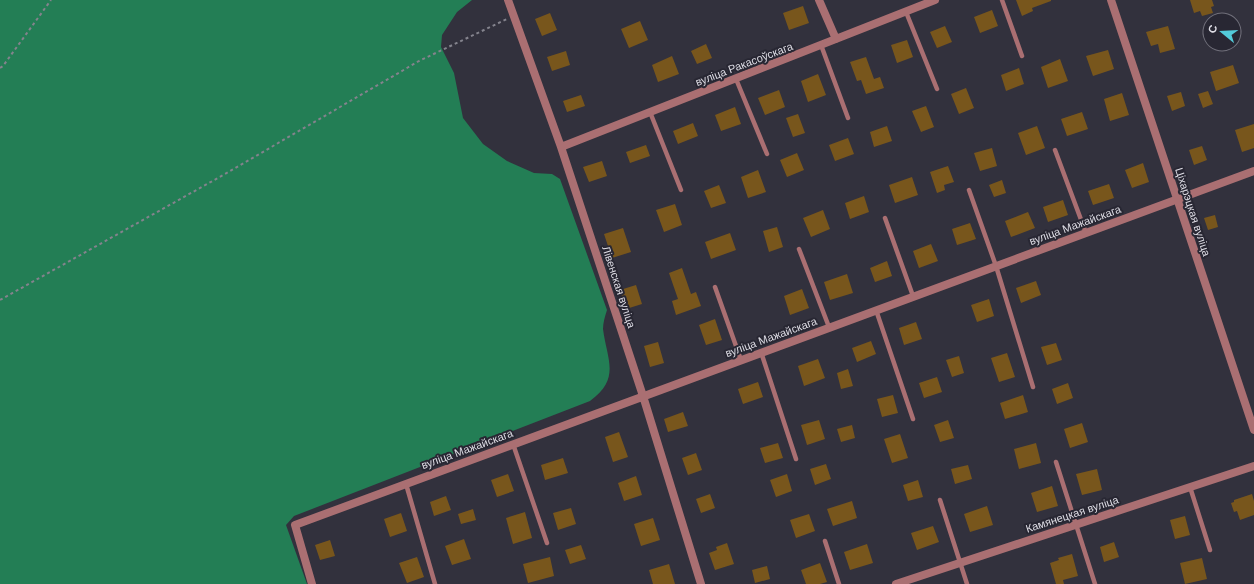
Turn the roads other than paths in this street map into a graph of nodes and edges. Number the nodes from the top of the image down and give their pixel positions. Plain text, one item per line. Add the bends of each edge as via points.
1 (508, 0) edge
2 (819, 0) edge
3 (936, 0) edge
4 (1002, 0) edge
5 (1111, 0) edge
6 (906, 12) junction
7 (836, 39) junction
8 (821, 45) junction
9 (1022, 56) dead end
10 (736, 79) junction
11 (937, 89) dead end
12 (650, 112) junction
13 (848, 118) dead end
14 (561, 147) junction
15 (1055, 150) dead end
16 (767, 154) dead end
17 (1254, 171) edge
18 (681, 190) dead end
19 (969, 190) dead end
20 (1178, 199) junction
21 (885, 218) dead end
22 (1086, 232) junction
23 (799, 249) dead end
24 (996, 266) junction
25 (715, 287) dead end
26 (913, 296) junction
27 (876, 310) junction
28 (829, 327) junction
29 (761, 352) junction
30 (741, 360) junction
31 (1034, 387) dead end
32 (643, 396) junction
33 (913, 419) dead end
34 (1254, 430) edge
35 (513, 444) junction
36 (796, 459) dead end
37 (1056, 462) dead end
38 (1254, 466) edge
39 (406, 484) junction
40 (1190, 487) junction
41 (940, 500) dead end
42 (1076, 524) junction
43 (825, 542) dead end
44 (547, 543) dead end
45 (1210, 550) dead end
46 (961, 563) junction
47 (312, 584) edge
48 (435, 584) edge
49 (701, 584) edge
50 (839, 584) edge
51 (896, 584) edge
52 (967, 584) edge
53 (1095, 584) edge

1 - 14 street, Лівенская вуліца
2 - 7 street
3 - 6 street, вуліца Ракасоўскага
4 - 9 lane
5 - 20 street, Ціхарэцкая вуліца
6 - 7 street, вуліца Ракасоўскага
6 - 11 lane
7 - 8 street, вуліца Ракасоўскага
8 - 10 street, вуліца Ракасоўскага
8 - 13 lane
10 - 12 street, вуліца Ракасоўскага
10 - 16 lane
12 - 14 street, вуліца Ракасоўскага
12 - 18 lane
14 - 32 street, Лівенская вуліца
15 - 22 lane
17 - 20 street, вуліца Мажайскага
19 - 24 lane
20 - 22 street, вуліца Мажайскага
20 - 34 street, Ціхарэцкая вуліца
21 - 26 lane
22 - 24 street, вуліца Мажайскага
23 - 28 lane
24 - 26 street, вуліца Мажайскага
24 - 31 lane
25 - 30 lane
26 - 27 street, вуліца Мажайскага
27 - 28 street, вуліца Мажайскага
27 - 33 lane
28 - 29 street, вуліца Мажайскага
29 - 30 street, вуліца Мажайскага
29 - 36 lane
30 - 32 street, вуліца Мажайскага
32 - 35 street, вуліца Мажайскага
32 - 49 street, Лівенская вуліца
35 - 39 street, вуліца Мажайскага
35 - 44 lane
37 - 42 lane
38 - 40 street, Камянецкая вуліца
39 - 47 street, вуліца Мажайскага via 296,525
39 - 48 lane
40 - 42 street, Камянецкая вуліца
40 - 45 lane
41 - 46 lane
42 - 46 street, Камянецкая вуліца
42 - 53 lane
43 - 50 lane
46 - 51 street, Камянецкая вуліца
46 - 52 lane

